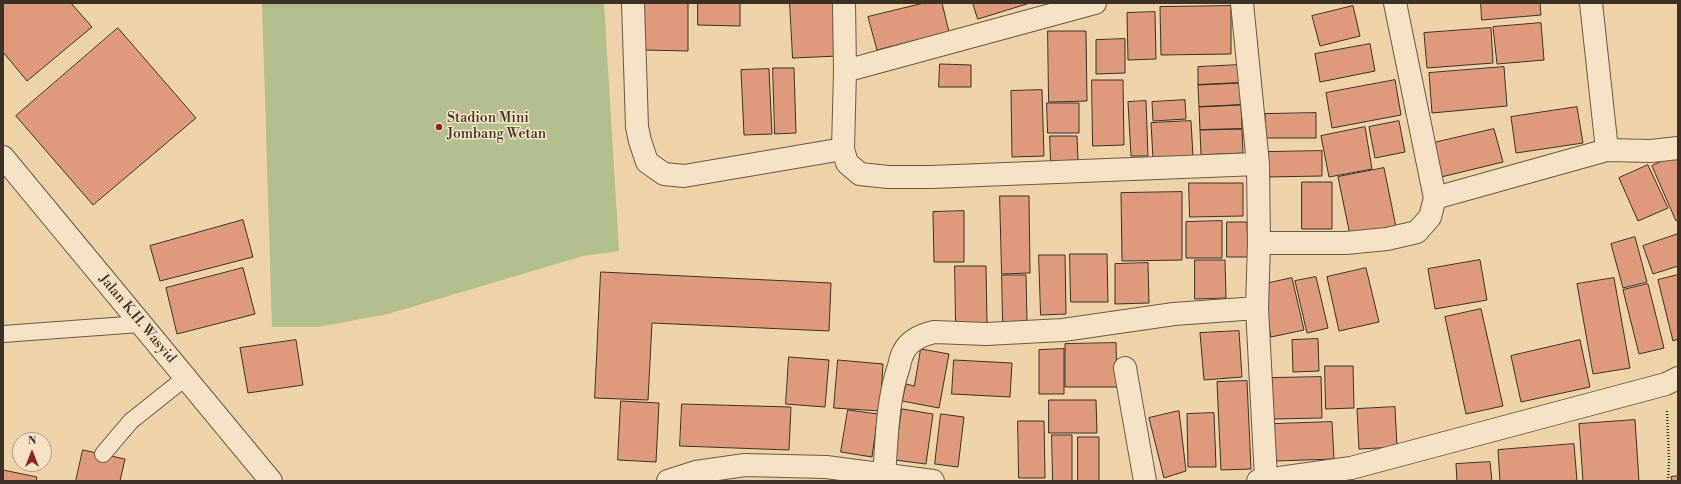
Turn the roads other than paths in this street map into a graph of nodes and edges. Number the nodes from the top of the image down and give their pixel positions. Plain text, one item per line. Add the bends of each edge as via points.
1 (633, 3) edge
2 (844, 3) edge
3 (1095, 3) edge
4 (1242, 3) edge
5 (1395, 3) edge
6 (1590, 3) edge
7 (845, 71) junction
8 (1678, 148) edge
9 (843, 149) junction
10 (1607, 150) junction
11 (3, 157) edge
12 (1258, 164) junction
13 (1434, 198) junction
14 (1259, 243) junction
15 (1257, 308) junction
16 (140, 324) junction
17 (3, 334) edge
18 (1125, 368) dead end
19 (185, 378) junction
20 (1672, 381) edge
21 (103, 454) dead end
22 (884, 475) junction
23 (1262, 480) edge
24 (271, 481) edge
25 (668, 481) edge
26 (933, 481) edge
27 (1145, 481) edge

1 - 9 street via 637,126 647,162 664,174 684,176
2 - 7 street
3 - 7 street
4 - 12 street
5 - 13 street
6 - 10 street
7 - 9 street
8 - 10 street via 1651,151
9 - 12 street via 847,163 860,174 888,177
10 - 13 street
11 - 16 street, Jalan K.H. Wasyid
12 - 14 street
13 - 14 street via 1430,217 1417,232 1387,239 1346,243
14 - 15 street
15 - 22 street via 1174,314 1063,330 993,334 934,332 916,338 903,352 894,382
15 - 23 street
16 - 17 lane
16 - 19 street, Jalan K.H. Wasyid
18 - 27 street
19 - 21 lane via 130,421
19 - 24 street, Jalan K.H. Wasyid
20 - 23 street via 1351,468
22 - 25 street via 826,467 745,465 696,472
22 - 26 street

